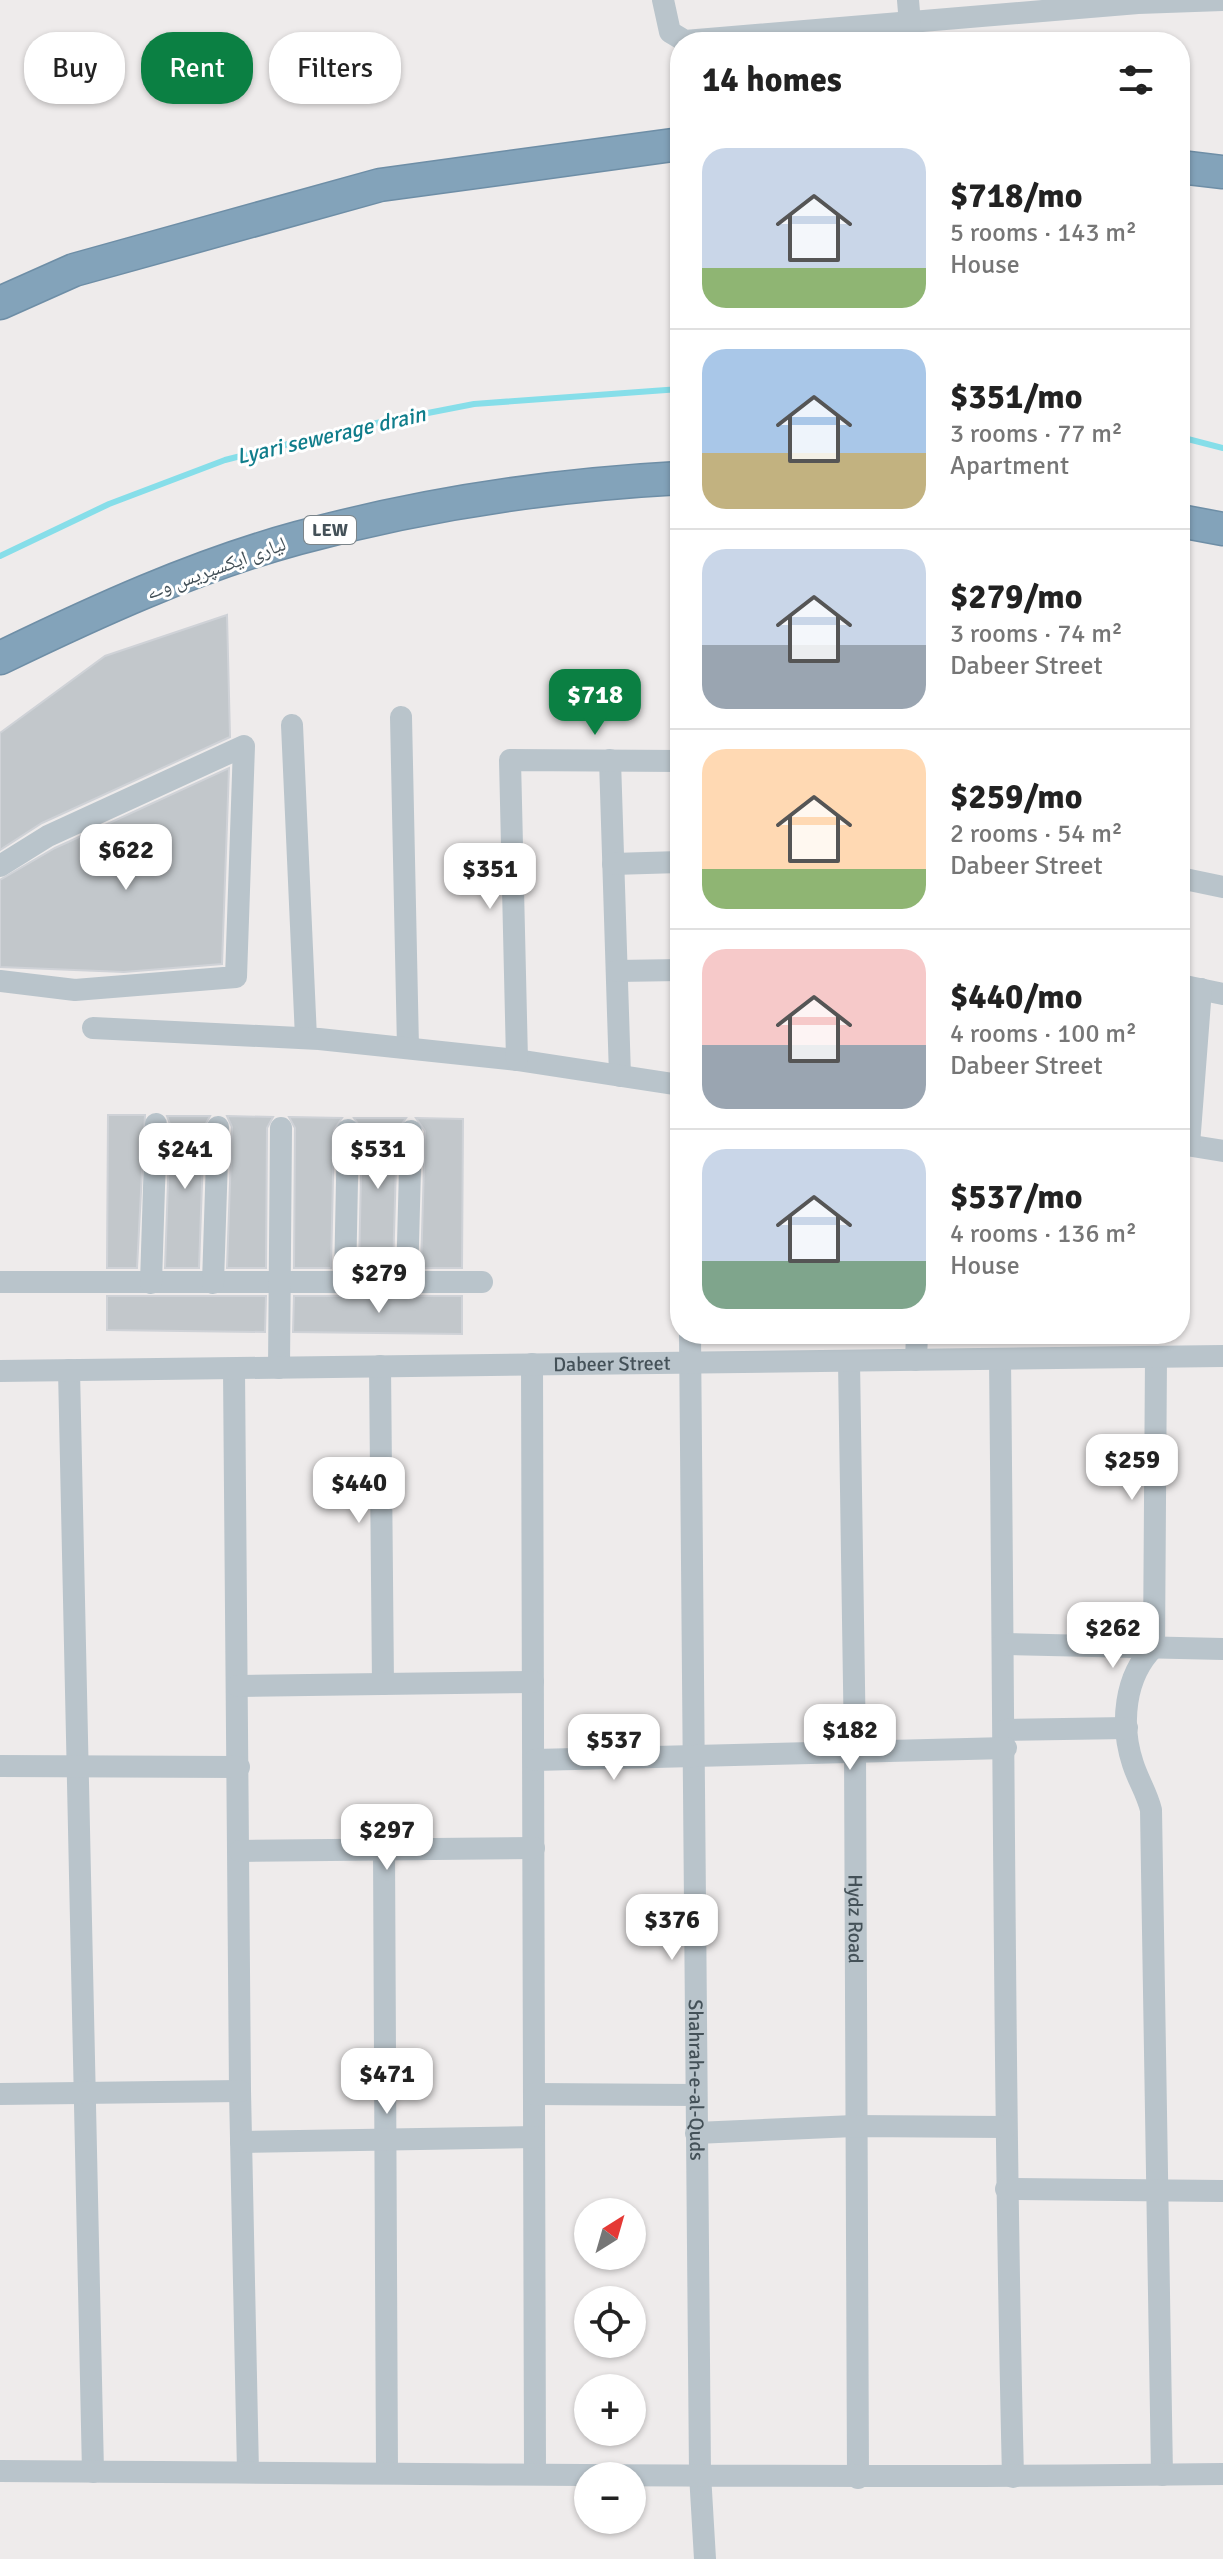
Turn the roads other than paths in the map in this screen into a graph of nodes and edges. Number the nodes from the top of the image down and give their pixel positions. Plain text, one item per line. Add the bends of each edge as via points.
1 (663, 0) edge
2 (908, 0) edge
3 (1223, 0) edge
4 (1138, 1) edge
5 (910, 24) junction
6 (670, 32) edge
7 (804, 32) edge
8 (670, 145) edge
9 (1190, 168) edge
10 (1223, 172) edge
11 (0, 303) edge
12 (670, 479) edge
13 (1190, 523) edge
14 (1223, 529) edge
15 (0, 658) edge
16 (401, 717) dead end
17 (292, 725) dead end
18 (610, 760) junction
19 (670, 761) edge
20 (670, 862) edge
21 (613, 864) junction
22 (0, 866) edge
23 (1190, 880) edge
24 (1223, 887) edge
25 (670, 970) edge
26 (617, 971) junction
27 (0, 981) edge
28 (1201, 989) edge
29 (93, 1028) dead end
30 (306, 1038) junction
31 (408, 1048) junction
32 (517, 1060) junction
33 (620, 1076) junction
34 (670, 1084) edge
35 (1190, 1090) edge
36 (156, 1124) dead end
37 (218, 1127) dead end
38 (281, 1128) dead end
39 (348, 1130) dead end
40 (411, 1131) dead end
41 (1190, 1146) edge
42 (1223, 1151) edge
43 (0, 1282) edge
44 (345, 1282) junction
45 (407, 1282) junction
46 (482, 1282) dead end
47 (151, 1283) junction
48 (213, 1283) junction
49 (277, 1283) junction
50 (690, 1344) edge
51 (917, 1344) edge
52 (1223, 1356) edge
53 (1156, 1357) junction
54 (1000, 1359) junction
55 (916, 1360) junction
56 (849, 1361) junction
57 (690, 1362) junction
58 (532, 1364) junction
59 (380, 1366) junction
60 (279, 1368) junction
61 (69, 1370) junction
62 (234, 1370) junction
63 (0, 1371) edge
64 (1003, 1644) junction
65 (1154, 1647) junction
66 (1223, 1649) edge
67 (533, 1682) junction
68 (383, 1684) junction
69 (238, 1686) junction
70 (1127, 1728) junction
71 (1005, 1739) junction
72 (855, 1749) junction
73 (692, 1757) junction
74 (535, 1760) junction
75 (0, 1766) edge
76 (78, 1766) junction
77 (239, 1767) junction
78 (534, 1848) junction
79 (384, 1849) junction
80 (240, 1851) junction
81 (240, 2091) junction
82 (85, 2093) junction
83 (0, 2094) edge
84 (534, 2094) junction
85 (696, 2095) junction
86 (854, 2126) junction
87 (1006, 2127) junction
88 (696, 2133) junction
89 (534, 2137) junction
90 (386, 2139) junction
91 (241, 2142) junction
92 (1006, 2189) junction
93 (1158, 2190) junction
94 (1223, 2191) edge
95 (0, 2471) edge
96 (93, 2472) junction
97 (248, 2472) junction
98 (387, 2473) junction
99 (535, 2473) junction
100 (700, 2474) junction
101 (1223, 2474) edge
102 (1162, 2475) junction
103 (1013, 2477) junction
104 (858, 2478) junction
105 (705, 2559) edge

1 - 6 street
2 - 5 street
3 - 4 street
4 - 5 street
5 - 7 street
8 - 11 highway via 380,185 74,270
9 - 10 highway
12 - 15 highway, لیاری ایکسپریس وے / LEW via 489,496 296,539 171,583
13 - 14 highway
16 - 31 street
17 - 30 street
18 - 19 street
18 - 21 street
18 - 32 street via 510,760
20 - 21 street
21 - 26 street
22 - 27 street via 48,836 244,746 236,977 75,990
23 - 24 street
25 - 26 street
26 - 33 street
28 - 35 street
29 - 30 street
30 - 31 street
31 - 32 street
32 - 33 street
33 - 34 street
36 - 47 street
37 - 48 street
38 - 49 street
39 - 44 street
40 - 45 street
41 - 42 street
43 - 47 street
44 - 45 street
44 - 49 street
45 - 46 street
47 - 48 street
48 - 49 street
49 - 60 street
50 - 57 street, Shahrah-e-al-Quds
51 - 55 street
52 - 53 street, Dabeer Street
53 - 54 street, Dabeer Street
53 - 65 street
54 - 55 street, Dabeer Street
54 - 64 street
55 - 56 street, Dabeer Street
56 - 57 street, Dabeer Street
56 - 72 street, Hydz Road
57 - 58 street, Dabeer Street
57 - 73 street, Shahrah-e-al-Quds
58 - 59 street, Dabeer Street
58 - 67 street
59 - 60 street, Dabeer Street
59 - 68 street
60 - 62 street, Dabeer Street
61 - 62 street, Dabeer Street
61 - 63 street, Dabeer Street
61 - 76 street
62 - 69 street
64 - 65 street
64 - 71 street
65 - 66 street
65 - 70 street via 1131,1680
67 - 68 street
67 - 74 street
68 - 69 street
69 - 77 street
70 - 71 street
70 - 93 street via 1134,1767 1151,1810
71 - 72 street
71 - 87 street
72 - 73 street
72 - 86 street, Hydz Road
73 - 74 street
73 - 85 street, Shahrah-e-al-Quds
74 - 78 street
75 - 76 street
76 - 77 street
76 - 82 street
77 - 80 street
78 - 79 street
78 - 84 street
79 - 80 street
79 - 90 street
80 - 81 street
81 - 82 street
81 - 91 street
82 - 83 street
82 - 96 street
84 - 85 street
84 - 89 street
85 - 88 street, Shahrah-e-al-Quds
86 - 87 street
86 - 88 street
86 - 104 street, Hydz Road
87 - 92 street
88 - 100 street, Shahrah-e-al-Quds
89 - 90 street
89 - 99 street
90 - 91 street
90 - 98 street
91 - 97 street
92 - 93 street
92 - 103 street
93 - 94 street
93 - 102 street
95 - 96 street
96 - 97 street
97 - 98 street
98 - 99 street
99 - 100 street
100 - 104 street
100 - 105 street, Shahrah-e-al-Quds
101 - 102 street
102 - 103 street
103 - 104 street

